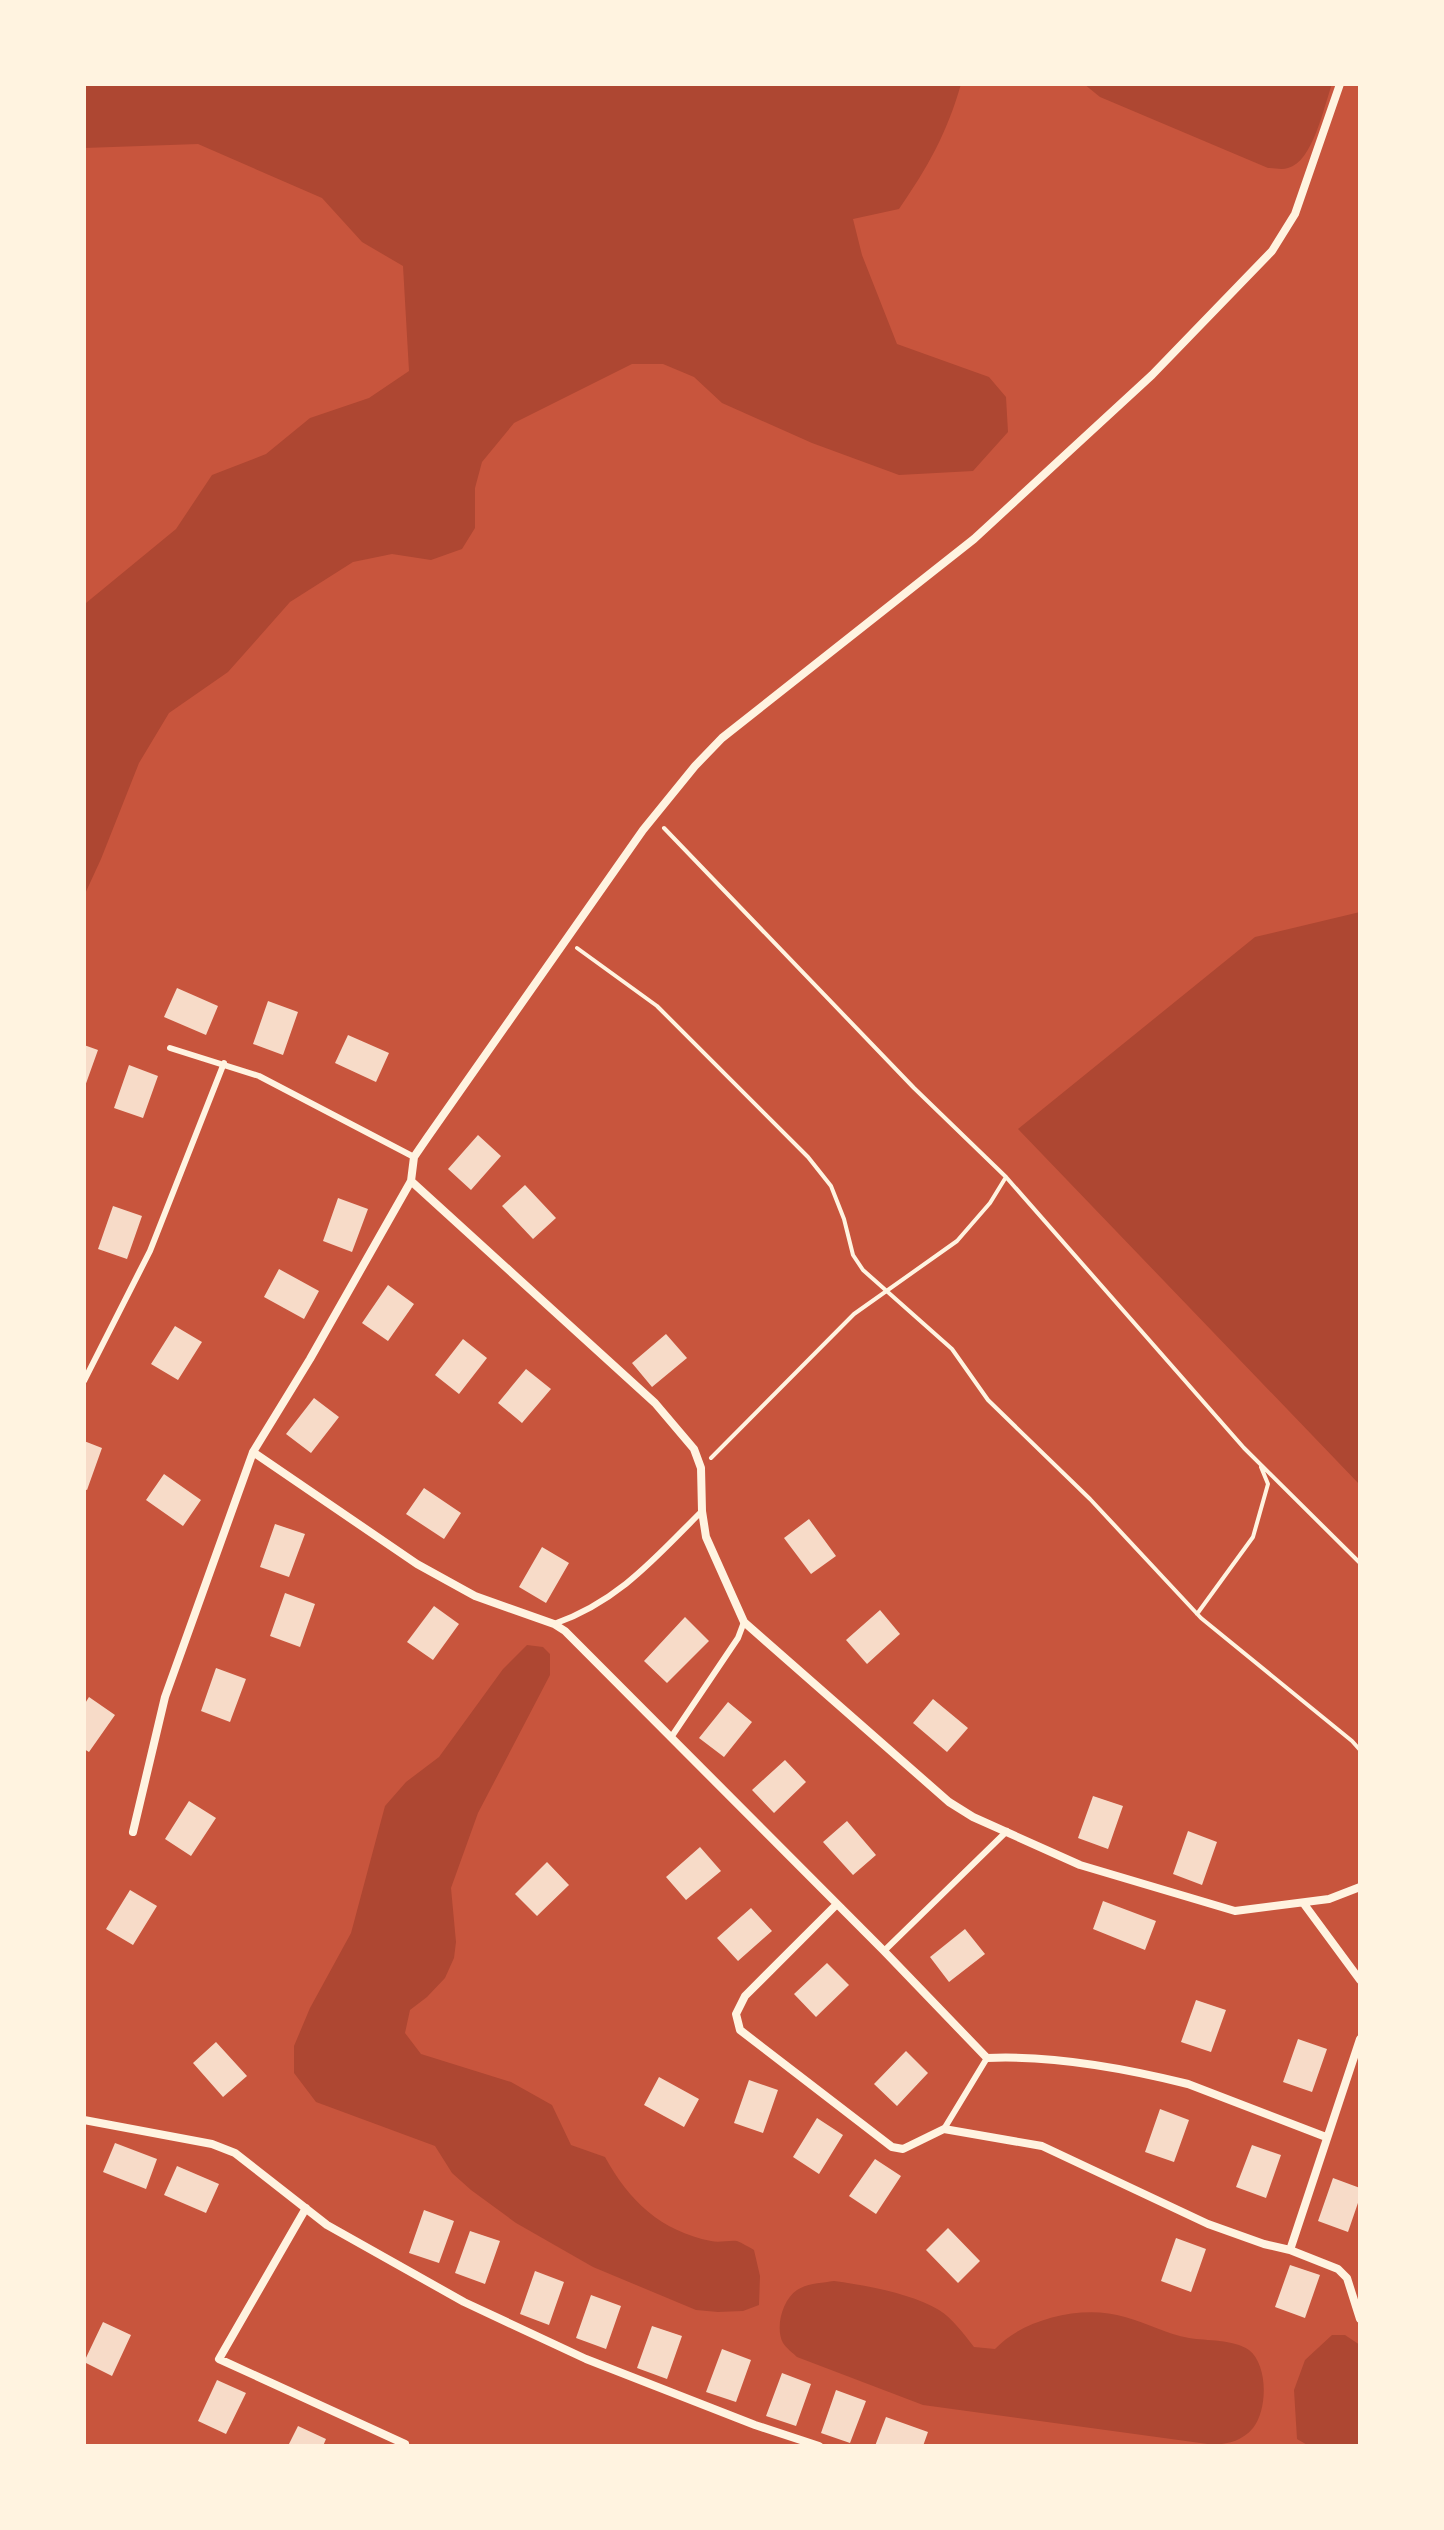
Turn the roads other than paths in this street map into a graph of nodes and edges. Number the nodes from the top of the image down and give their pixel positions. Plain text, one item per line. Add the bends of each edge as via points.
1 (1340, 84) edge
2 (170, 1048) dead end
3 (224, 1063) junction
4 (414, 1157) junction
5 (411, 1181) junction
6 (84, 1381) edge
7 (253, 1452) junction
8 (702, 1511) junction
9 (744, 1622) junction
10 (554, 1624) junction
11 (672, 1736) junction
12 (1007, 1831) junction
13 (133, 1832) dead end
14 (1360, 1887) edge
15 (837, 1904) junction
16 (1304, 1904) junction
17 (884, 1951) junction
18 (1360, 1980) edge
19 (1360, 2039) edge
20 (987, 2058) junction
21 (84, 2120) edge
22 (944, 2129) junction
23 (1326, 2137) junction
24 (306, 2208) junction
25 (1290, 2250) junction
26 (1360, 2319) edge
27 (405, 2444) edge
28 (819, 2446) edge

1 - 4 street via 1295,214 1272,251 1152,375 974,539 722,738 695,766 565,939
2 - 3 lane
3 - 4 lane
3 - 6 lane via 150,1251
4 - 5 street
5 - 7 street
5 - 8 street via 655,1403 694,1449 701,1468
7 - 10 street via 417,1564 475,1596
7 - 13 street via 165,1697
8 - 9 street via 706,1537
8 - 10 lane via 628,1585 581,1615
9 - 11 lane
9 - 12 street via 949,1802
10 - 11 street
11 - 15 street
12 - 16 street via 1080,1865 1235,1911
12 - 17 lane
14 - 16 street
15 - 17 street
15 - 22 street via 745,1996 736,2014 740,2030 892,2147 903,2149
16 - 18 street
17 - 20 street
19 - 23 street
20 - 22 lane
20 - 23 street via 1037,2058 1165,2078
21 - 24 street via 235,2153
22 - 25 street via 1042,2146 1208,2224
23 - 25 street
24 - 27 street via 219,2359
24 - 28 street via 464,2302 559,2346
25 - 26 street via 1338,2269 1347,2278

